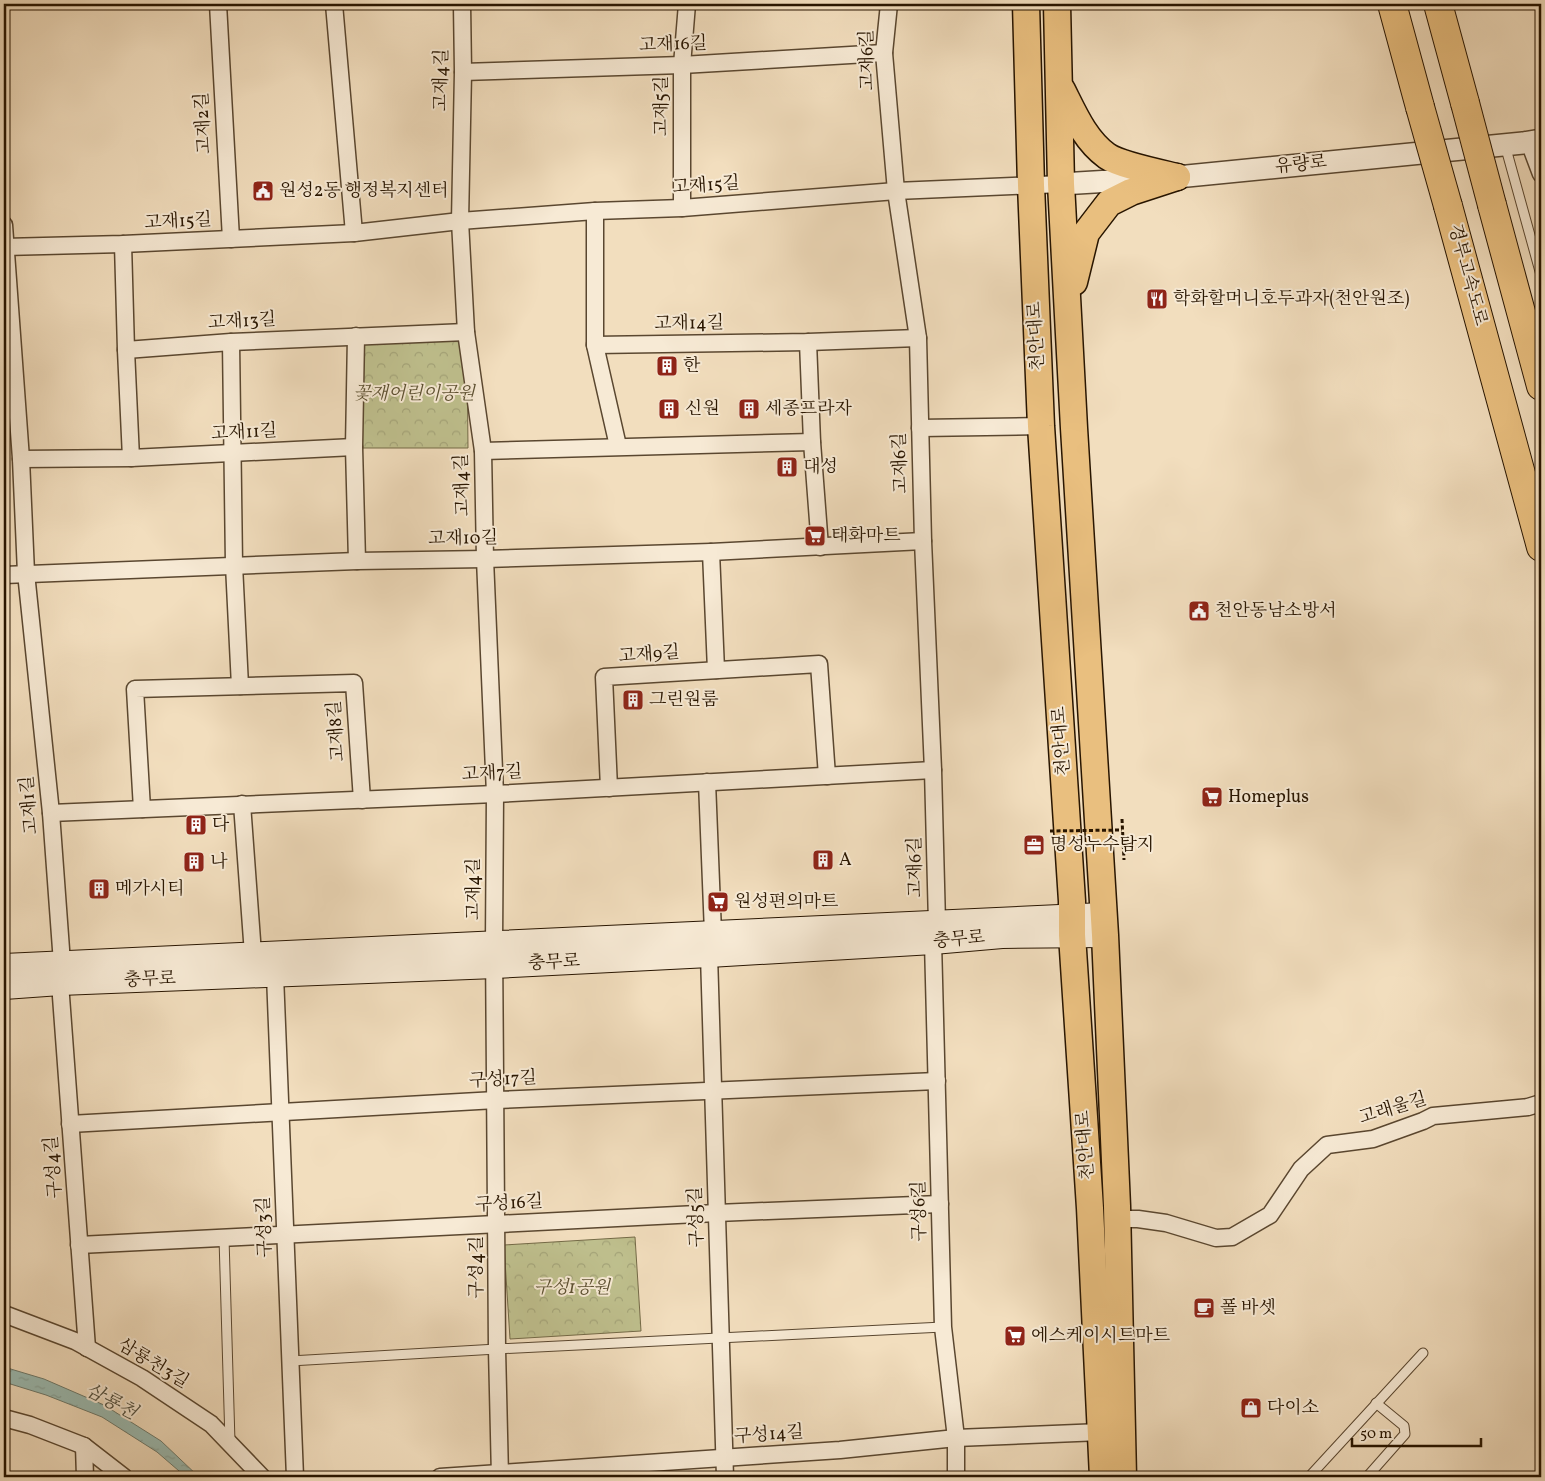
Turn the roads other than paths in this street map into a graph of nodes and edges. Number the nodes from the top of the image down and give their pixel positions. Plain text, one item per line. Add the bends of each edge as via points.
1 (218, 4) edge
2 (334, 4) edge
3 (462, 4) edge
4 (687, 4) edge
5 (889, 4) edge
6 (1026, 4) edge
7 (1057, 4) edge
8 (1392, 4) edge
9 (1438, 4) edge
10 (884, 52) junction
11 (682, 65) junction
12 (463, 72) junction
13 (1059, 85) junction
14 (1535, 141) edge
15 (1505, 145) junction
16 (1541, 174) edge
17 (1177, 177) junction
18 (1061, 184) junction
19 (1031, 185) junction
20 (896, 191) junction
21 (682, 208) junction
22 (595, 211) junction
23 (460, 221) junction
24 (4, 225) edge
25 (354, 233) junction
26 (231, 239) junction
27 (122, 244) junction
28 (5, 247) edge
29 (1541, 275) edge
30 (1067, 311) junction
31 (466, 332) junction
32 (356, 336) junction
33 (918, 338) junction
34 (231, 342) junction
35 (808, 342) junction
36 (595, 345) junction
37 (126, 350) junction
38 (1541, 386) edge
39 (1041, 426) junction
40 (920, 428) junction
41 (812, 442) junction
42 (618, 446) junction
43 (354, 447) junction
44 (483, 451) junction
45 (233, 453) junction
46 (132, 458) junction
47 (21, 459) junction
48 (923, 541) junction
49 (820, 547) junction
50 (1541, 547) edge
51 (711, 552) junction
52 (486, 559) junction
53 (357, 561) junction
54 (234, 566) junction
55 (26, 573) junction
56 (4, 575) edge
57 (716, 670) junction
58 (240, 686) junction
59 (934, 770) junction
60 (827, 776) junction
61 (707, 782) junction
62 (609, 788) junction
63 (495, 794) junction
64 (362, 800) junction
65 (242, 804) junction
66 (142, 809) junction
67 (52, 813) junction
68 (1104, 925) junction
69 (1072, 926) junction
70 (935, 933) junction
71 (711, 944) junction
72 (253, 954) junction
73 (495, 954) junction
74 (4, 966) edge
75 (61, 973) junction
76 (275, 975) junction
77 (4, 987) edge
78 (937, 1081) junction
79 (713, 1090) junction
80 (496, 1100) junction
81 (1541, 1103) edge
82 (280, 1112) junction
83 (70, 1124) junction
84 (940, 1204) junction
85 (717, 1214) junction
86 (1117, 1219) junction
87 (496, 1224) junction
88 (285, 1235) junction
89 (224, 1238) junction
90 (79, 1245) junction
91 (4, 1314) edge
92 (943, 1327) junction
93 (721, 1339) junction
94 (87, 1348) junction
95 (497, 1350) junction
96 (1422, 1353) dead end
97 (290, 1362) junction
98 (1376, 1403) junction
99 (4, 1418) edge
100 (1101, 1432) junction
101 (956, 1438) junction
102 (230, 1444) junction
103 (84, 1446) junction
104 (725, 1458) junction
105 (500, 1475) edge
106 (86, 1477) edge
107 (124, 1477) edge
108 (262, 1477) edge
109 (295, 1477) edge
110 (440, 1477) edge
111 (725, 1477) edge
112 (956, 1477) edge
113 (1103, 1477) edge
114 (1123, 1477) edge
115 (1309, 1477) edge
116 (1367, 1477) edge

1 - 26 street, 고재2길
2 - 25 street
3 - 12 street, 고재4길
4 - 11 street, 고재5길
5 - 10 street, 고재6길
6 - 19 main road, 천안대로
7 - 13 main road, 천안대로
8 - 50 highway, 경부고속도로, bridge
9 - 38 highway, bridge
10 - 11 street, 고재16길
10 - 20 street, 고재6길
11 - 12 street, 고재16길
11 - 21 street, 고재5길
12 - 23 street, 고재4길
13 - 17 main road via 1082,131 1108,157
13 - 18 main road, 천안대로
14 - 15 street, 유량로
14 - 16 street
15 - 17 street, 유량로
15 - 29 lane
17 - 18 street, 유량로
17 - 30 main road via 1109,202 1086,233
18 - 19 street, 고재15길
18 - 30 main road, 천안대로
19 - 20 street, 고재15길
19 - 39 main road, 천안대로
20 - 21 street, 고재15길
20 - 33 street, 고재6길
21 - 22 street, 고재15길
22 - 23 street, 고재15길
22 - 36 street
23 - 25 street, 고재15길
23 - 31 street, 고재4길
24 - 28 street, 고재1길
25 - 26 street, 고재15길
26 - 27 street, 고재15길
27 - 28 street, 고재15길
27 - 37 street
28 - 47 street, 고재1길
30 - 68 main road, 천안대로
31 - 32 street, 고재13길
31 - 44 street, 고재4길
32 - 34 street, 고재13길
32 - 43 street
33 - 35 street, 고재14길
33 - 40 street, 고재6길
34 - 37 street, 고재13길
34 - 45 street
35 - 36 street, 고재14길
35 - 41 street
36 - 42 street
37 - 46 street
39 - 40 street
39 - 69 main road, 천안대로
40 - 48 street, 고재6길
41 - 42 street
41 - 49 street
42 - 44 street
43 - 45 street, 고재11길
43 - 53 street
44 - 52 street, 고재4길
45 - 46 street, 고재11길
45 - 54 street
46 - 47 street, 고재11길
47 - 55 street, 고재1길
48 - 49 street, 고재10길
48 - 59 street, 고재6길
49 - 51 street, 고재10길
51 - 52 street, 고재10길
51 - 57 street
52 - 53 street, 고재10길
52 - 63 street, 고재4길
53 - 54 street, 고재10길
54 - 55 street, 고재10길
54 - 58 street
55 - 56 street, 고재10길
55 - 67 street, 고재1길
57 - 60 street, 고재9길 via 819,664
57 - 62 street, 고재9길 via 604,678
58 - 64 street, 고재8길 via 354,684
58 - 66 street, 고재8길 via 135,689
59 - 60 street, 고재7길
59 - 70 street, 고재6길
60 - 61 street, 고재7길
61 - 62 street, 고재7길
61 - 71 street
62 - 63 street, 고재7길
63 - 64 street, 고재7길
63 - 73 street, 고재4길
64 - 65 street, 고재7길
65 - 66 street, 고재7길
65 - 72 street
66 - 67 street, 고재7길
67 - 75 street, 고재1길
68 - 69 main road, 충무로
68 - 86 main road, 천안대로
69 - 70 main road, 충무로
69 - 100 main road, 천안대로
70 - 71 main road, 충무로
70 - 78 street, 구성6길
71 - 73 main road, 충무로
71 - 79 street, 구성5길
72 - 73 main road, 충무로
72 - 75 main road, 충무로
73 - 76 main road, 충무로
73 - 80 street, 구성4길
74 - 75 main road, 충무로
75 - 76 main road, 충무로
75 - 77 main road, 충무로
75 - 83 street, 구성4길
76 - 82 street, 구성3길
78 - 79 street, 구성17길
78 - 84 street, 구성6길
79 - 80 street, 구성17길
79 - 85 street, 구성5길
80 - 82 street, 구성17길
80 - 87 street, 구성4길
81 - 86 street, 고래울길 via 1433,1116 1373,1138 1327,1145 1301,1169 1270,1216 1232,1237 1216,1238 1166,1224
82 - 83 street, 구성17길
82 - 88 street, 구성3길
83 - 90 street, 구성4길
84 - 85 street, 구성16길
84 - 92 street, 구성6길
85 - 87 street, 구성16길
85 - 93 street, 구성5길
86 - 114 main road, 천안대로
87 - 88 street, 구성16길
87 - 95 street, 구성4길
88 - 89 street, 구성16길
88 - 97 street, 구성3길
89 - 90 street, 구성16길
89 - 102 lane
90 - 94 street, 구성4길
91 - 94 street, 삼룡천3길
92 - 93 lane
92 - 101 street, 구성6길
93 - 95 lane
93 - 104 street, 구성5길
94 - 102 street, 삼룡천3길 via 150,1383 211,1424
95 - 97 lane
95 - 105 street, 구성4길
96 - 98 lane
97 - 109 street, 구성3길
98 - 115 lane
98 - 116 lane via 1404,1426 1405,1434
99 - 103 street
100 - 101 street, 구성14길
100 - 113 main road, 천안대로
101 - 104 street, 구성14길
101 - 112 street, 구성6길
102 - 108 street, 삼룡천3길
103 - 106 street
103 - 107 street
104 - 105 street, 구성14길
104 - 111 street, 구성5길
105 - 110 street, 구성14길

